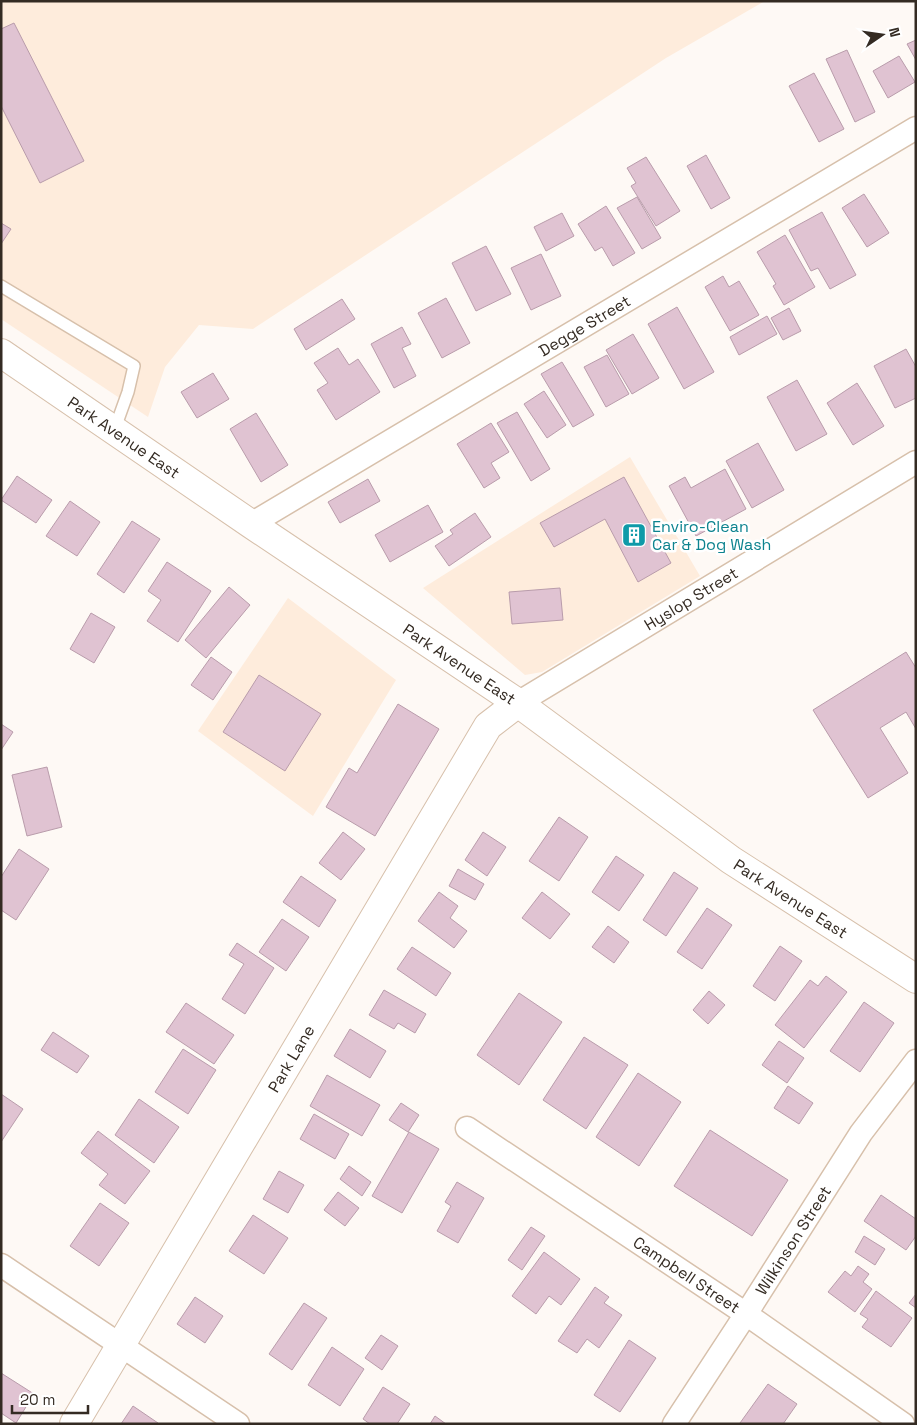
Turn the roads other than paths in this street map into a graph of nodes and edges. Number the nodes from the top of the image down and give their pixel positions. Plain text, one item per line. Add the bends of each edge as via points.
1 (916, 128) edge
2 (1, 286) edge
3 (1, 353) edge
4 (114, 431) junction
5 (916, 462) edge
6 (251, 524) junction
7 (518, 703) junction
8 (916, 978) edge
9 (916, 1061) edge
10 (467, 1128) dead end
11 (1, 1265) edge
12 (746, 1314) junction
13 (121, 1346) junction
14 (74, 1424) edge
15 (238, 1424) edge
16 (674, 1424) edge
17 (903, 1424) edge

1 - 6 street, Degge Street
2 - 4 lane via 134,366
3 - 4 main road, Park Avenue East
4 - 6 main road, Park Avenue East
5 - 7 street, Hyslop Street
6 - 7 main road, Park Avenue East
7 - 8 main road, Park Avenue East via 732,860
7 - 13 main road, Park Lane via 488,726
9 - 12 street, Wilkinson Street via 861,1133
10 - 12 street, Campbell Street
11 - 13 street
12 - 16 street, Wilkinson Street
12 - 17 street, Campbell Street
13 - 14 main road, Park Lane
13 - 15 street

